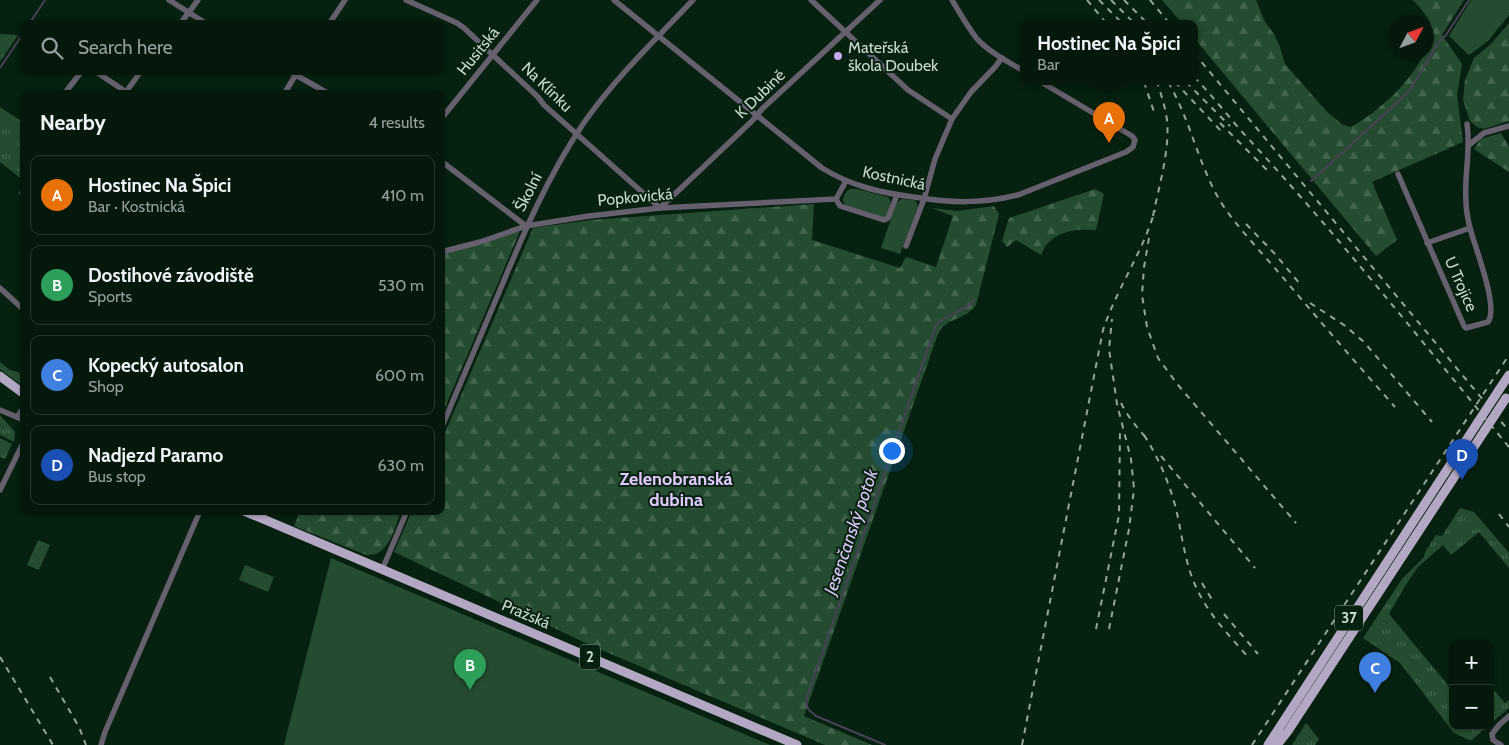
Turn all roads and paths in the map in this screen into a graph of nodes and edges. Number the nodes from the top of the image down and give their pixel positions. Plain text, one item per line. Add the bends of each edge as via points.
1 (169, 0) edge
2 (198, 0) edge
3 (345, 0) edge
4 (406, 0) edge
5 (537, 0) edge
6 (614, 0) edge
7 (693, 0) edge
8 (811, 0) edge
9 (880, 0) edge
10 (952, 0) edge
11 (188, 13) junction
12 (183, 20) edge
13 (200, 20) edge
14 (332, 20) edge
15 (846, 32) junction
16 (659, 36) junction
17 (493, 55) junction
18 (1002, 58) junction
19 (1020, 69) edge
20 (79, 75) edge
21 (101, 75) edge
22 (139, 75) edge
23 (296, 75) edge
24 (300, 75) edge
25 (1046, 85) edge
26 (67, 90) edge
27 (123, 90) edge
28 (129, 90) edge
29 (286, 90) edge
30 (323, 90) edge
31 (445, 113) edge
32 (757, 116) junction
33 (952, 119) junction
34 (1467, 124) dead end
35 (1509, 126) edge
36 (577, 134) junction
37 (1469, 145) junction
38 (445, 164) edge
39 (1398, 174) dead end
40 (846, 181) junction
41 (897, 195) junction
42 (836, 199) junction
43 (924, 199) junction
44 (660, 208) junction
45 (526, 226) junction
46 (1470, 228) junction
47 (1427, 243) junction
48 (906, 246) dead end
49 (445, 251) edge
50 (0, 288) edge
51 (20, 307) edge
52 (0, 376) edge
53 (1509, 376) edge
54 (20, 391) edge
55 (1508, 396) edge
56 (0, 410) edge
57 (20, 413) edge
58 (17, 417) junction
59 (20, 418) edge
60 (445, 419) edge
61 (20, 448) edge
62 (0, 490) edge
63 (198, 515) edge
64 (253, 515) edge
65 (405, 515) edge
66 (382, 570) junction
67 (1509, 716) edge
68 (101, 745) edge
69 (797, 745) edge
70 (1266, 745) edge
71 (1279, 745) edge
72 (1501, 745) edge

1 - 11 street
2 - 11 street
3 - 14 street
4 - 17 street, Na Klínku via 461,26
5 - 17 street, Husitská
6 - 16 street, Kostnická
7 - 16 street, Školní
8 - 15 street
9 - 15 street, K Dubině
10 - 18 street via 975,36
11 - 12 street
11 - 13 street
15 - 32 street, K Dubině
15 - 33 street via 914,96
16 - 32 street, Kostnická
16 - 36 street, Školní via 618,79
17 - 31 street, Husitská
17 - 36 street, Na Klínku
18 - 19 street
18 - 33 street
20 - 26 street
21 - 27 street
22 - 28 street
23 - 29 street
24 - 30 street
25 - 43 street, Kostnická via 1132,136 1136,142 1131,149 1117,156 1010,197 974,202
32 - 40 street, Kostnická via 822,168
32 - 44 street, K Dubině
33 - 43 street via 935,159
34 - 37 street, U Trojice
35 - 37 street via 1484,133
36 - 44 street, Na Klínku
36 - 45 street, Školní
37 - 46 street, U Trojice via 1466,201
38 - 45 street
39 - 47 street, U Trojice
40 - 41 street, Kostnická
40 - 42 street
41 - 42 street via 888,218 884,220 840,206
41 - 43 street, Kostnická
42 - 44 street, Popkovická
43 - 48 street
44 - 45 street, Popkovická
45 - 49 street, Popkovická
45 - 60 street, Školní
46 - 47 street
46 - 47 street, U Trojice via 1490,299 1491,316 1485,323 1465,328
50 - 51 street
52 - 54 main road
53 - 70 main road, 37, bridge
55 - 71 main road, 37, bridge
56 - 58 street
57 - 58 street
58 - 59 street
61 - 62 street
63 - 68 street
64 - 66 main road, Pražská / 2
65 - 66 street
66 - 69 main road, Pražská / 2
67 - 72 street via 1492,734 1493,740

